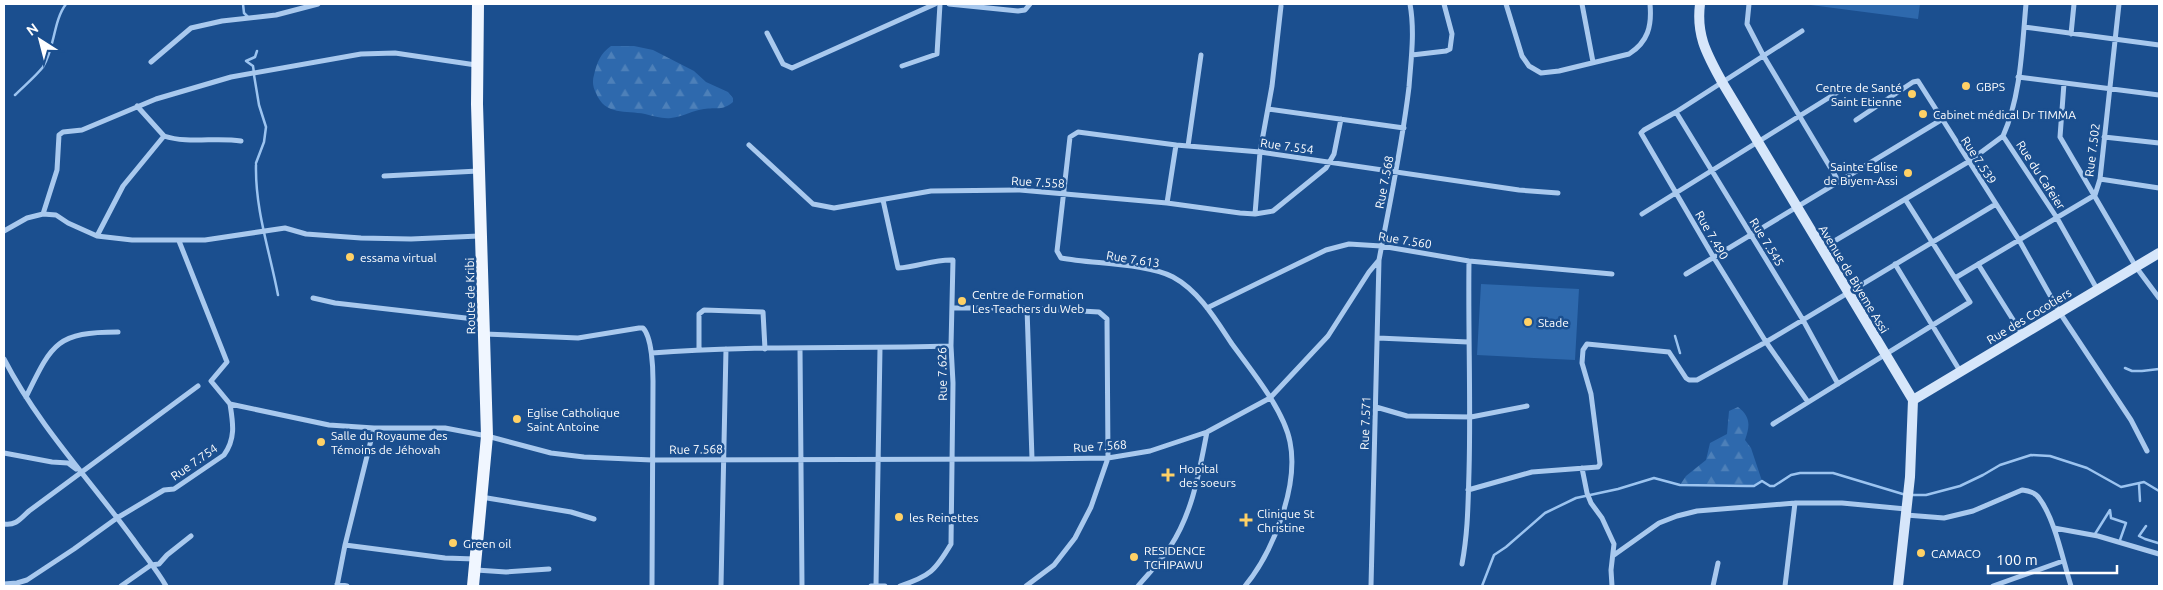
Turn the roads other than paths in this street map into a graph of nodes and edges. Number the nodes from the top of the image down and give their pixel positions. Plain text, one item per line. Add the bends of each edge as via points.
1 (318, 4) edge
2 (478, 4) edge
3 (935, 4) edge
4 (940, 4) edge
5 (948, 4) edge
6 (1030, 4) edge
7 (1410, 4) edge
8 (1444, 4) edge
9 (1506, 4) edge
10 (1582, 4) edge
11 (1650, 4) edge
12 (1700, 4) edge
13 (1749, 4) edge
14 (2026, 4) edge
15 (2074, 4) edge
16 (2119, 4) edge
17 (1281, 6) dead end
18 (2024, 27) junction
19 (1802, 31) dead end
20 (767, 33) dead end
21 (2071, 34) junction
22 (2116, 40) junction
23 (2159, 45) edge
24 (1201, 55) dead end
25 (1412, 55) junction
26 (1763, 55) junction
27 (151, 62) dead end
28 (1593, 62) junction
29 (478, 65) junction
30 (902, 66) dead end
31 (2018, 77) junction
32 (1722, 82) junction
33 (2064, 83) junction
34 (2109, 89) junction
35 (1838, 92) dead end
36 (2159, 95) edge
37 (137, 106) junction
38 (1268, 109) junction
39 (1676, 112) junction
40 (1800, 116) junction
41 (1341, 119) junction
42 (1856, 120) dead end
43 (1942, 120) junction
44 (1404, 128) junction
45 (164, 136) junction
46 (2003, 136) junction
47 (2104, 137) junction
48 (241, 141) dead end
49 (1757, 143) junction
50 (2159, 143) edge
51 (749, 145) dead end
52 (1176, 145) junction
53 (1188, 146) junction
54 (1260, 152) junction
55 (1330, 162) junction
56 (1968, 162) junction
57 (479, 171) junction
58 (1397, 171) junction
59 (1712, 171) junction
60 (384, 176) dead end
61 (2100, 179) junction
62 (1839, 182) junction
63 (2159, 188) edge
64 (1063, 192) junction
65 (1558, 193) dead end
66 (1677, 194) junction
67 (2095, 195) junction
68 (1905, 199) junction
69 (883, 200) junction
70 (1167, 203) junction
71 (1996, 204) junction
72 (1796, 208) junction
73 (43, 214) junction
74 (1255, 214) junction
75 (1642, 214) dead end
76 (2057, 218) junction
77 (4, 231) edge
78 (97, 236) junction
79 (482, 236) junction
80 (1751, 236) junction
81 (2019, 240) junction
82 (179, 241) junction
83 (1932, 242) junction
84 (1381, 246) junction
85 (1821, 249) junction
86 (2159, 253) edge
87 (1714, 258) junction
88 (1379, 260) junction
89 (1469, 261) junction
90 (1895, 264) junction
91 (1978, 264) junction
92 (2136, 267) junction
93 (1612, 274) dead end
94 (1686, 274) dead end
95 (1955, 278) junction
96 (2097, 289) junction
97 (1847, 293) junction
98 (313, 298) dead end
99 (2159, 298) edge
100 (952, 308) junction
101 (1027, 308) junction
102 (1207, 308) junction
103 (2060, 313) junction
104 (484, 320) junction
105 (1803, 320) junction
106 (1932, 326) junction
107 (118, 332) dead end
108 (484, 334) junction
109 (2022, 335) junction
110 (1378, 338) junction
111 (1468, 342) junction
112 (1766, 342) junction
113 (951, 346) junction
114 (880, 348) junction
115 (699, 349) junction
116 (726, 349) junction
117 (765, 349) junction
118 (800, 349) junction
119 (652, 353) junction
120 (1886, 355) junction
121 (4, 359) edge
122 (1960, 371) junction
123 (1838, 384) junction
124 (198, 386) dead end
125 (26, 397) junction
126 (1270, 398) junction
127 (1913, 400) junction
128 (1808, 402) junction
129 (230, 404) junction
130 (1526, 406) dead end
131 (1376, 407) junction
132 (1471, 417) junction
133 (1773, 424) dead end
134 (374, 428) junction
135 (1207, 432) junction
136 (487, 436) junction
137 (2147, 451) dead end
138 (4, 453) edge
139 (879, 458) junction
140 (1108, 458) junction
141 (725, 459) junction
142 (802, 459) junction
143 (1032, 459) junction
144 (652, 460) junction
145 (951, 460) junction
146 (1582, 468) junction
147 (81, 472) junction
148 (1468, 490) junction
149 (481, 497) junction
150 (1795, 502) junction
151 (1906, 512) junction
152 (117, 518) junction
153 (594, 519) dead end
154 (4, 524) edge
155 (2054, 528) junction
156 (191, 536) dead end
157 (345, 545) junction
158 (2159, 554) edge
159 (1614, 555) junction
160 (2063, 561) junction
161 (1718, 563) dead end
162 (476, 564) junction
163 (1462, 564) dead end
164 (151, 565) junction
165 (549, 569) dead end
166 (4, 584) edge
167 (337, 585) edge
168 (121, 586) edge
169 (166, 586) edge
170 (347, 586) edge
171 (473, 586) edge
172 (652, 586) edge
173 (721, 586) edge
174 (802, 586) edge
175 (871, 586) edge
176 (876, 586) edge
177 (886, 586) edge
178 (900, 586) edge
179 (1026, 586) edge
180 (1138, 586) edge
181 (1245, 586) edge
182 (1371, 586) edge
183 (1612, 586) edge
184 (1713, 586) edge
185 (1784, 586) edge
186 (1898, 586) edge
187 (1993, 586) edge
188 (2071, 586) edge

1 - 27 street via 276,15 191,28
2 - 29 main road, Route de Kribi
3 - 20 street via 792,68 782,64
4 - 30 street via 937,54
5 - 6 street via 1018,11 1025,10
7 - 25 street, Rue 7.568
8 - 25 street via 1452,34 1450,49
9 - 28 street via 1522,56 1529,66 1541,72 1559,72
10 - 28 street
11 - 28 street via 1650,28 1638,49
12 - 32 main road, Avenue de Biyeme Assi via 1700,35
13 - 26 street via 1747,24
14 - 18 street, Rue du Cafeier
15 - 21 street
16 - 22 street, Rue 7.502
17 - 38 street
18 - 21 street
18 - 31 street, Rue du Cafeier
19 - 26 street, Rue 7.490
21 - 22 street
22 - 23 street
22 - 34 street, Rue 7.502
24 - 53 street
25 - 44 street, Rue 7.568
26 - 32 street, Rue 7.490
26 - 40 street
29 - 37 street via 401,54 366,53 231,77
29 - 57 main road, Route de Kribi
31 - 33 street
31 - 46 street, Rue du Cafeier
32 - 39 street, Rue 7.490
32 - 49 main road, Avenue de Biyeme Assi
33 - 34 street
33 - 67 street via 2060,137
34 - 36 street
34 - 47 street, Rue 7.502
35 - 40 street
37 - 45 street
37 - 73 street via 82,130 59,135 57,170
38 - 41 street
38 - 54 street
39 - 59 street, Rue 7.545
39 - 66 street, Rue 7.490 via 1641,133
40 - 49 street
40 - 62 street
41 - 44 street
41 - 55 street
42 - 43 street, Rue 7.539 via 1918,81
43 - 56 street, Rue 7.539
43 - 62 street
44 - 58 street, Rue 7.568
45 - 48 street
45 - 78 street via 123,186
46 - 56 street
46 - 76 street, Rue du Cafeier
47 - 50 street
47 - 61 street, Rue 7.502
49 - 59 street
49 - 72 main road, Avenue de Biyeme Assi
51 - 69 street, Rue 7.558 via 813,204 834,208
52 - 53 street, Rue 7.554
52 - 64 street, Rue 7.554 via 1073,133 1069,141
52 - 70 street
53 - 54 street, Rue 7.554
54 - 55 street, Rue 7.554
54 - 74 street
55 - 58 street, Rue 7.554
55 - 74 street, Rue 7.558 via 1315,179 1273,212
56 - 68 street
56 - 71 street, Rue 7.539
57 - 60 street
57 - 79 main road, Route de Kribi
58 - 65 street, Rue 7.554 via 1511,190
58 - 84 street, Rue 7.568
59 - 66 street
59 - 80 street, Rue 7.545
61 - 63 street
61 - 67 street, Rue 7.502
62 - 72 street
64 - 69 street, Rue 7.558 via 931,191
64 - 70 street, Rue 7.558
64 - 102 street, Rue 7.613 via 1057,251 1061,258 1156,271 1184,284
66 - 75 street
66 - 87 street, Rue 7.490
67 - 76 street, Rue 7.502
67 - 92 street
68 - 83 street
68 - 85 street
69 - 100 street, Rue 7.626 via 898,268 953,260
70 - 74 street, Rue 7.558
71 - 81 street, Rue 7.539
71 - 83 street
72 - 80 street
72 - 85 main road, Avenue de Biyeme Assi
73 - 77 street via 27,218
73 - 78 street via 56,215
76 - 81 street, Rue 7.502
76 - 96 street, Rue du Cafeier
78 - 82 street
79 - 82 street via 362,238 306,234 285,228
79 - 104 main road, Route de Kribi
80 - 87 street
80 - 105 street, Rue 7.545
81 - 91 street, Rue 7.502
81 - 103 street, Rue 7.539
82 - 129 street via 227,362 211,381
83 - 90 street
83 - 95 street
84 - 88 street, Rue 7.568
84 - 89 street, Rue 7.560
84 - 102 street, Rue 7.560 via 1349,244 1326,250
85 - 97 main road, Avenue de Biyeme Assi
86 - 92 main road, Rue des Cocotiers
87 - 94 street
87 - 112 street, Rue 7.490
88 - 110 street, Rue 7.571
88 - 126 street, Rue 7.568 via 1328,336
89 - 93 street, Rue 7.560
89 - 111 street
90 - 97 street
90 - 106 street
91 - 95 street, Rue 7.502
91 - 109 street
92 - 96 main road, Rue des Cocotiers
92 - 99 street
95 - 106 street via 1970,302
96 - 103 main road, Rue des Cocotiers
97 - 105 street
97 - 120 main road, Avenue de Biyeme Assi
98 - 104 street
100 - 101 street
100 - 113 street, Rue 7.626
101 - 140 street via 1100,312 1107,319
101 - 143 street
102 - 126 street, Rue 7.613
103 - 109 main road, Rue des Cocotiers
103 - 137 street, Rue 7.539 via 2131,420
104 - 108 main road, Route de Kribi
105 - 112 street
105 - 123 street, Rue 7.545
106 - 120 street
106 - 122 street
107 - 125 street via 90,333 62,341 49,353
108 - 119 street via 583,337 643,328
108 - 136 main road, Route de Kribi
109 - 122 main road, Rue des Cocotiers
110 - 111 street
110 - 131 street, Rue 7.571
111 - 132 street
112 - 128 street, Rue 7.490
112 - 146 street via 1697,380 1686,378 1669,352 1587,344 1582,363 1591,394 1600,464 1595,468
113 - 114 street
113 - 145 street, Rue 7.626
114 - 118 street
114 - 139 street
115 - 116 street
115 - 117 street via 699,314 704,310 763,312
115 - 119 street
116 - 117 street
116 - 141 street
117 - 118 street
118 - 142 street
119 - 144 street
120 - 123 street
120 - 127 main road, Avenue de Biyeme Assi
121 - 125 street
122 - 127 main road, Rue des Cocotiers
123 - 128 street
124 - 147 street
125 - 147 street
126 - 135 street, Rue 7.568
126 - 181 street, Rue 7.613 via 1290,441 1291,470 1279,526 1268,551
127 - 151 main road
128 - 133 street
129 - 134 street via 330,425
129 - 152 street, Rue 7.754 via 233,430 230,447 224,455 174,489 164,490
130 - 132 street
131 - 132 street via 1407,416
131 - 182 street, Rue 7.571
132 - 148 street
134 - 136 street, Rue 7.568 via 444,428
134 - 157 street
135 - 140 street, Rue 7.568 via 1150,452
135 - 180 street via 1188,514 1170,547
136 - 144 street, Rue 7.568 via 559,454
136 - 149 main road, Route de Kribi
138 - 147 street via 68,463
139 - 142 street, Rue 7.568
139 - 145 street, Rue 7.568
139 - 176 street
140 - 143 street, Rue 7.568
140 - 179 street via 1091,507 1075,538 1054,565
141 - 142 street, Rue 7.568
141 - 144 street, Rue 7.568
141 - 173 street
142 - 174 street
143 - 145 street, Rue 7.568
144 - 172 street
145 - 178 street, Rue 7.626 via 951,544 938,566 920,579
146 - 148 street via 1532,472
146 - 159 street via 1587,493 1611,536
147 - 152 street
147 - 154 street via 19,521
148 - 163 street via 1468,532
149 - 153 street
149 - 162 main road, Route de Kribi
150 - 151 street via 1842,503
150 - 159 street via 1696,510 1659,523
150 - 185 street
151 - 155 street via 1944,518 1973,511 2022,490 2038,497
151 - 186 main road
152 - 164 street
152 - 166 street, Rue 7.754 via 27,580
155 - 158 street via 2098,536
155 - 160 street
156 - 164 street via 159,564
157 - 162 street
157 - 167 street
159 - 183 street
160 - 187 street
160 - 188 street
161 - 184 street
162 - 165 street via 506,572
162 - 171 main road, Route de Kribi
164 - 168 street
164 - 169 street
167 - 170 street
175 - 176 street
176 - 177 street

